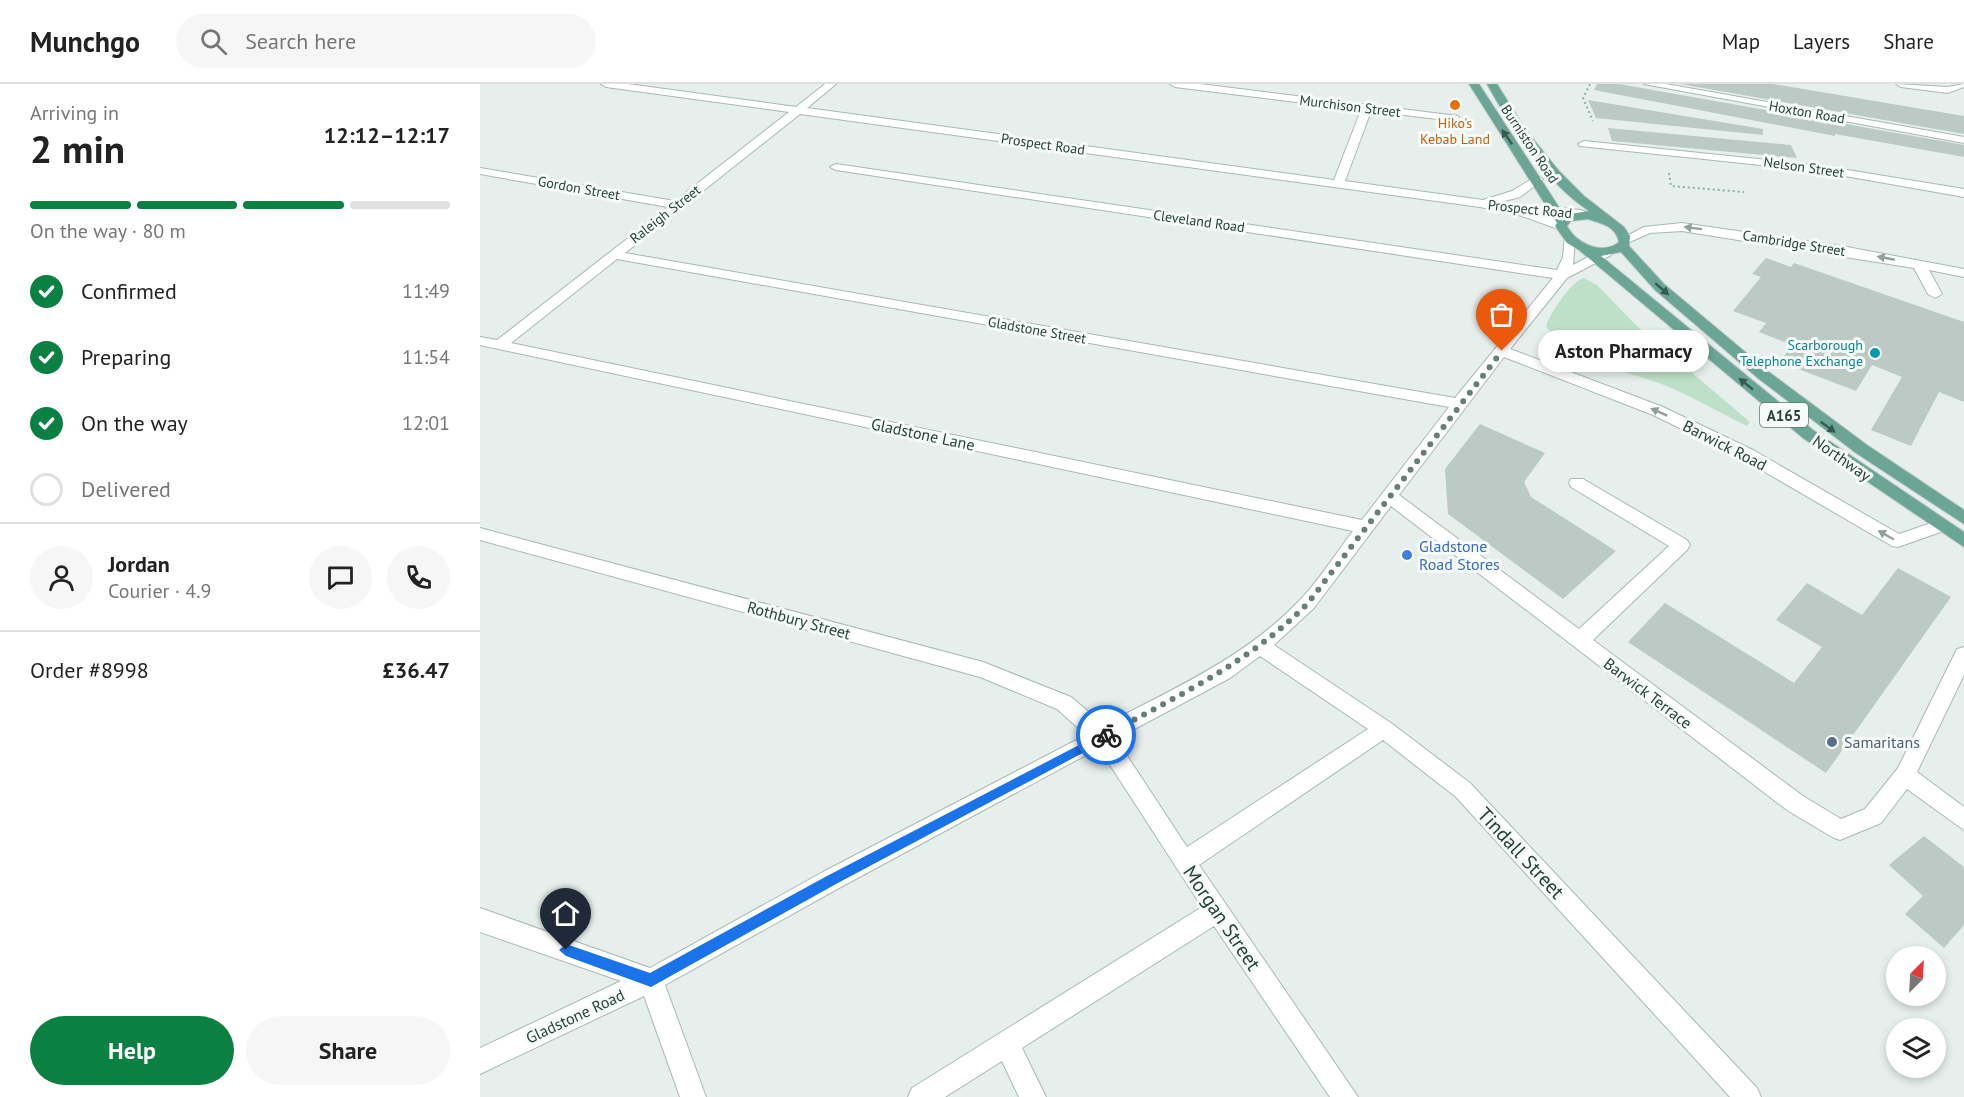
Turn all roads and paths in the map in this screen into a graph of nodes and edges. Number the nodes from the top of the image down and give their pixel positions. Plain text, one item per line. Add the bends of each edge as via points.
1 (606, 84) edge
2 (831, 84) edge
3 (1175, 84) edge
4 (1474, 84) edge
5 (1492, 84) edge
6 (1590, 84) edge
7 (1650, 84) edge
8 (1901, 84) edge
9 (1964, 86) edge
10 (1366, 108) junction
11 (797, 110) junction
12 (1454, 118) dead end
13 (1964, 140) edge
14 (1584, 144) dead end
15 (1604, 146) junction
16 (1643, 149) junction
17 (1646, 165) joint
18 (836, 167) dead end
19 (480, 171) edge
20 (1537, 179) junction
21 (1338, 184) junction
22 (1744, 192) dead end
23 (1964, 193) edge
24 (678, 204) junction
25 (1480, 204) junction
26 (1560, 219) junction
27 (1607, 220) junction
28 (1569, 239) junction
29 (1624, 243) junction
30 (1602, 254) junction
31 (614, 255) junction
32 (1919, 264) junction
33 (1964, 273) edge
34 (1562, 275) junction
35 (1935, 294) dead end
36 (480, 341) edge
37 (500, 345) junction
38 (1502, 351) junction
39 (1459, 404) junction
40 (1577, 483) dead end
41 (1390, 496) junction
42 (1964, 518) edge
43 (1940, 526) junction
44 (1366, 527) junction
45 (480, 534) edge
46 (1964, 541) edge
47 (1579, 641) junction
48 (1261, 646) junction
49 (1964, 655) edge
50 (1384, 729) junction
51 (1103, 737) junction
52 (1905, 775) junction
53 (1964, 820) edge
54 (1184, 862) junction
55 (1217, 911) junction
56 (480, 920) edge
57 (651, 980) junction
58 (1006, 1043) junction
59 (480, 1061) edge
60 (693, 1097) edge
61 (921, 1097) edge
62 (1033, 1097) edge
63 (1345, 1097) edge
64 (1748, 1097) edge

1 - 11 street, Prospect Road
2 - 11 street, Raleigh Street
3 - 10 street, Murchison Street
20 -> 4 main road, Burniston Road / A165
5 - 27 main road, Burniston Road / A165 via 1558,179
6 - 15 path via 1583,98
7 - 13 street, Hoxton Road
8 - 9 street via 1948,90
10 - 12 street, Murchison Street
10 - 21 street
11 - 21 street, Prospect Road
11 - 24 street, Raleigh Street
14 - 15 street, Nelson Street
15 - 16 street, Nelson Street
16 - 17 street
16 - 23 street, Nelson Street via 1817,168
17 - 22 path via 1668,168 1671,186
18 - 34 street, Cleveland Road
19 - 24 street, Gordon Street
20 - 25 street, Prospect Road via 1516,194
20 - 26 main road, Burniston Road / A165
21 - 25 street, Prospect Road
24 - 31 street, Raleigh Street
25 - 26 street, Prospect Road
26 - 27 main road via 1580,214
26 - 28 main road, A165
27 - 29 main road, A165 via 1620,229
28 - 30 main road, A165
28 - 34 street, Gladstone Road via 1569,257
29 - 30 main road
32 -> 29 street, Cambridge Street via 1682,227 1648,230
29 -> 42 main road, Northway / A165 via 1645,273 1755,370 1829,428
30 - 34 street, Gladstone Road
43 -> 30 main road, Northway / A165 via 1808,434 1617,273
31 - 37 street, Raleigh Street
31 - 39 street, Gladstone Street
32 - 33 street, Cambridge Street
32 - 35 street
34 - 38 street, Gladstone Road
36 - 37 street, Gladstone Lane
37 - 44 street, Gladstone Lane
38 - 39 street, Gladstone Road
43 -> 38 street, Barwick Road via 1898,541 1747,454 1658,411
39 - 41 street, Gladstone Road
40 - 47 street via 1681,545
41 - 44 street, Gladstone Road
41 - 47 street, Barwick Terrace
43 - 46 main road, Northway / A165
44 - 48 street, Gladstone Road via 1308,603
45 - 51 street, Rothbury Street via 983,670 1064,703
47 - 52 street, Barwick Terrace via 1795,803 1840,830 1873,816
48 - 50 street, Tindall Street
48 - 51 street, Gladstone Road via 1223,672
49 - 52 street
50 - 54 street
50 - 64 street, Tindall Street via 1463,790
51 - 54 street, Morgan Street
51 - 57 street, Gladstone Road
52 - 53 street
54 - 55 street, Morgan Street
55 - 58 street
55 - 63 street, Morgan Street
56 - 57 street
57 - 59 street, Gladstone Road
57 - 60 street
58 - 61 street
58 - 62 street

